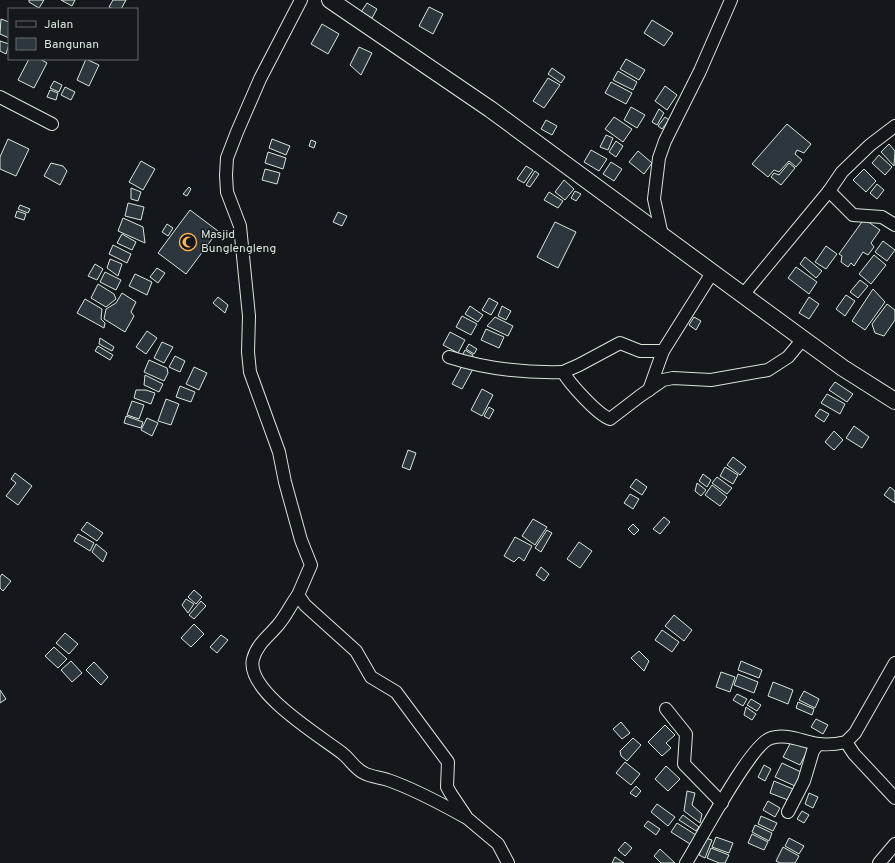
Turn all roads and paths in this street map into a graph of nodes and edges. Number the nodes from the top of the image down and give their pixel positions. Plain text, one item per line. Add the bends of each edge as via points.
1 (301, 0) edge
2 (330, 0) edge
3 (731, 0) edge
4 (0, 97) edge
5 (52, 124) dead end
6 (895, 126) edge
7 (829, 191) junction
8 (895, 225) edge
9 (662, 234) junction
10 (712, 273) junction
11 (742, 296) junction
12 (803, 339) junction
13 (663, 351) junction
14 (449, 357) dead end
15 (563, 372) junction
16 (649, 390) junction
17 (895, 400) edge
18 (298, 595) junction
19 (895, 663) edge
20 (666, 710) dead end
21 (846, 742) junction
22 (818, 744) junction
23 (895, 798) edge
24 (722, 803) junction
25 (788, 812) dead end
26 (467, 818) junction
27 (895, 844) edge
28 (508, 863) edge
29 (686, 863) edge
30 (879, 863) edge

1 - 18 street via 260,79 237,132 227,158 226,175 227,192 240,226 249,316 250,372 279,452 284,482 311,565
2 - 9 street via 450,81
3 - 9 street via 659,158 654,199
4 - 5 street
6 - 7 street via 870,145 842,172
7 - 8 street via 853,215 882,217
7 - 11 street
9 - 10 street
10 - 11 street
10 - 13 street
11 - 12 street
12 - 16 street via 788,357 768,370 712,380 673,378 657,383
12 - 17 street via 843,368
13 - 15 street via 640,351 620,343
13 - 16 street
14 - 15 street via 503,371
15 - 16 street via 571,385 610,419
18 - 26 street via 305,605 356,650 371,677 396,692 448,762 447,787
18 - 26 street via 257,650 253,660 259,684 284,709 344,754 358,770 413,790
19 - 21 street via 855,733
20 - 24 street via 686,734 684,764
21 - 22 street
21 - 23 street
22 - 24 street via 796,737 770,738 761,742
22 - 25 street via 813,751 804,781
24 - 29 street
26 - 28 street via 498,844
27 - 30 street

